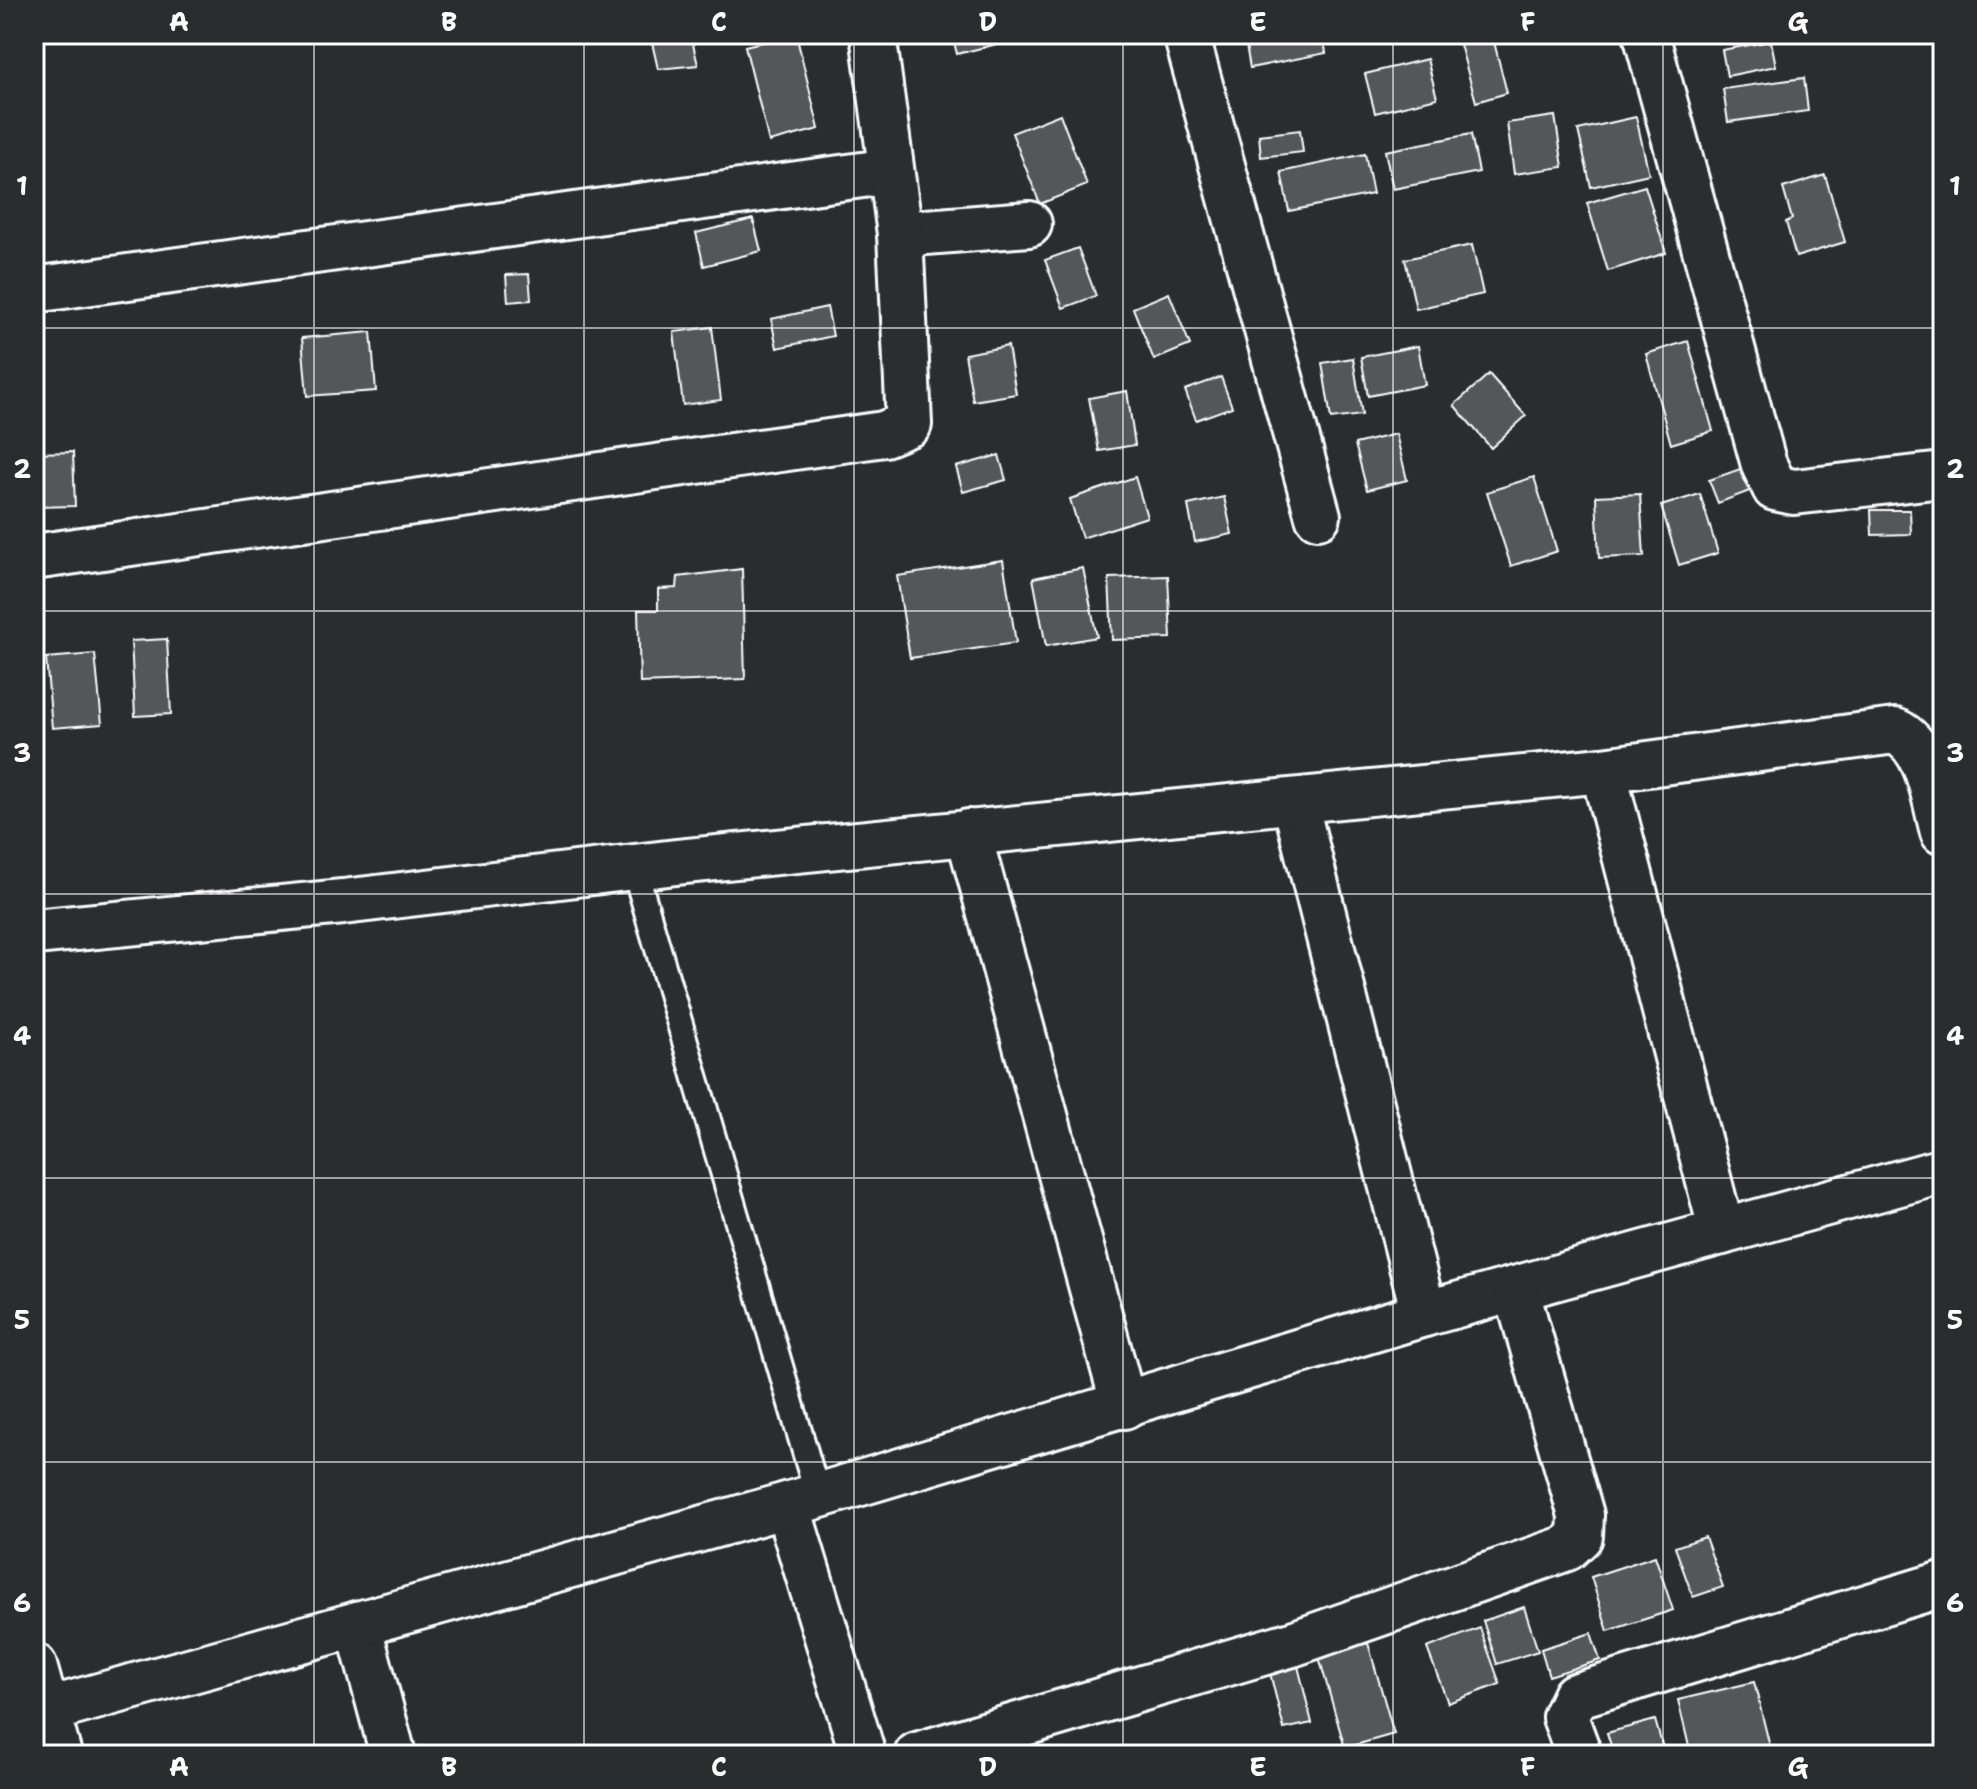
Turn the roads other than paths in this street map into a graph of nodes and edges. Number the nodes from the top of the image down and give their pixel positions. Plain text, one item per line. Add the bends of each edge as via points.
1 (873, 34) edge
2 (1186, 34) edge
3 (1646, 34) edge
4 (891, 171) junction
5 (1029, 224) dead end
6 (900, 234) junction
7 (34, 290) edge
8 (1943, 475) edge
9 (1318, 516) dead end
10 (34, 557) edge
11 (1603, 770) junction
12 (1295, 802) junction
13 (968, 832) junction
14 (1943, 832) edge
15 (634, 867) junction
16 (34, 932) edge
17 (1943, 1171) edge
18 (1722, 1232) junction
19 (1516, 1289) junction
20 (1424, 1314) junction
21 (1124, 1406) junction
22 (803, 1500) junction
23 (1943, 1584) edge
24 (358, 1624) junction
25 (34, 1666) edge
26 (40, 1712) edge
27 (59, 1755) edge
28 (393, 1755) edge
29 (863, 1755) edge
30 (917, 1755) edge
31 (1579, 1755) edge

1 - 4 street
2 - 9 street
3 - 8 street via 1764,465 1775,488 1794,492
4 - 6 street
4 - 7 street
5 - 6 street
6 - 10 street via 909,424 884,434
11 - 12 street
11 - 14 street via 1895,731 1919,750
11 - 18 street
12 - 13 street
12 - 20 street
13 - 15 street
13 - 21 street
15 - 16 street
15 - 22 lane
17 - 18 street
18 - 19 street
19 - 20 street
19 - 30 street via 1581,1515 1580,1536 1567,1548 1292,1644
20 - 21 street
21 - 22 street
22 - 24 street
22 - 29 street
23 - 31 street via 1575,1696 1565,1717
24 - 26 street
24 - 28 street
25 - 26 street
26 - 27 street

